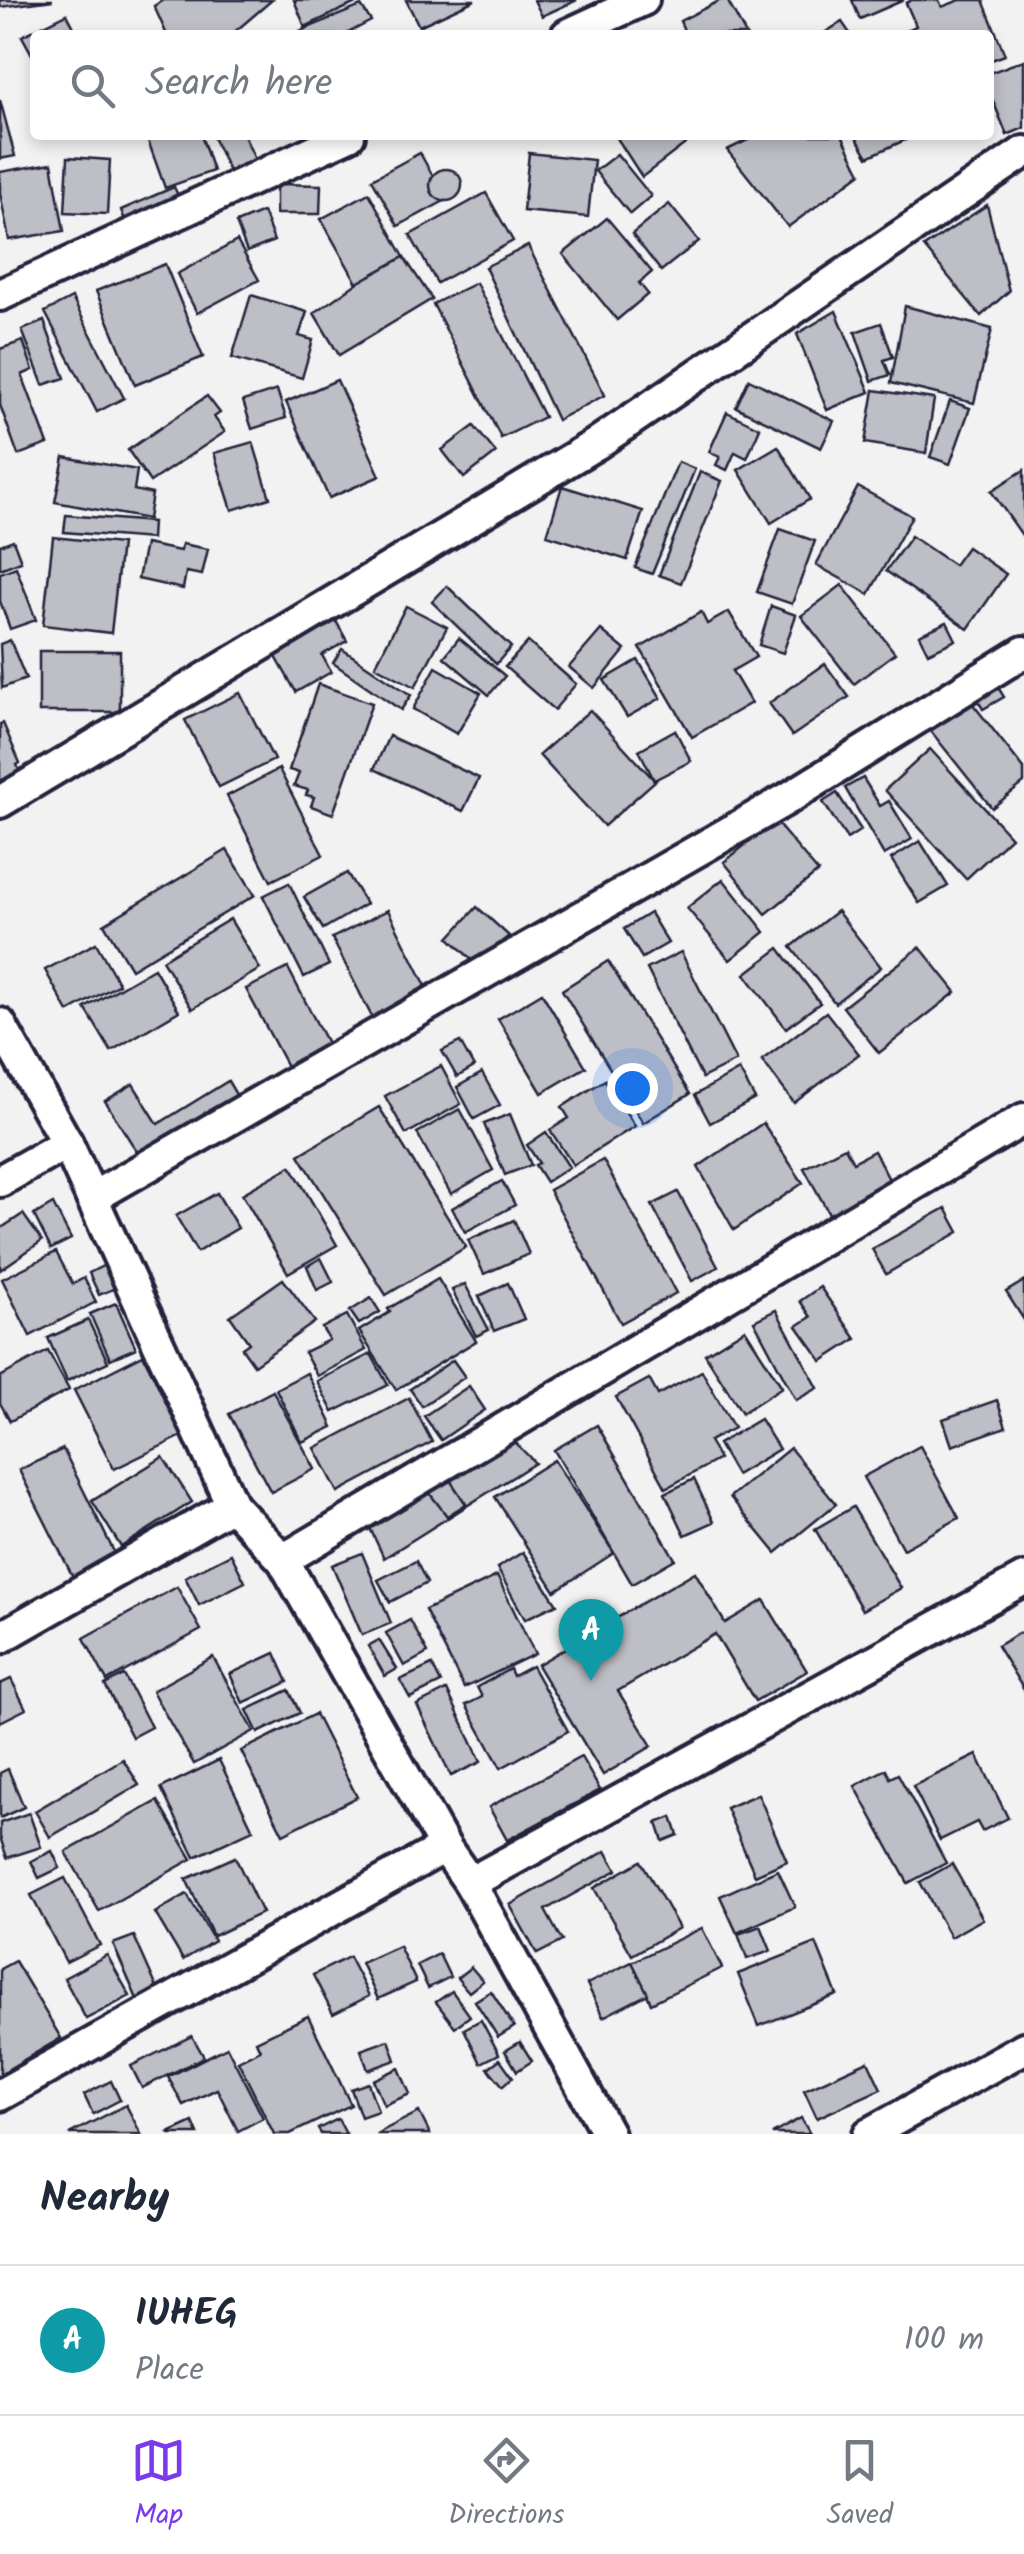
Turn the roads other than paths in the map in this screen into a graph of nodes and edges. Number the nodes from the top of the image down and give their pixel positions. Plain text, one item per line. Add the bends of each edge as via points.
1 (644, 0) edge
2 (578, 30) edge
3 (339, 140) edge
4 (1024, 152) edge
5 (0, 295) edge
6 (1024, 652) edge
7 (0, 802) edge
8 (0, 1024) edge
9 (1024, 1119) edge
10 (67, 1143) junction
11 (0, 1181) edge
12 (92, 1198) junction
13 (232, 1505) junction
14 (283, 1560) junction
15 (1024, 1580) edge
16 (0, 1638) edge
17 (445, 1847) junction
18 (470, 1883) junction
19 (1024, 2048) edge
20 (0, 2094) edge
21 (608, 2134) edge
22 (869, 2134) edge

1 - 2 street
3 - 5 street
4 - 7 street via 596,444
6 - 12 street via 787,799
8 - 10 street
9 - 14 street
10 - 11 street
10 - 12 street
12 - 13 street
13 - 14 street
13 - 16 street
14 - 17 street
15 - 18 street
17 - 18 street
17 - 20 street
18 - 21 street
19 - 22 street

